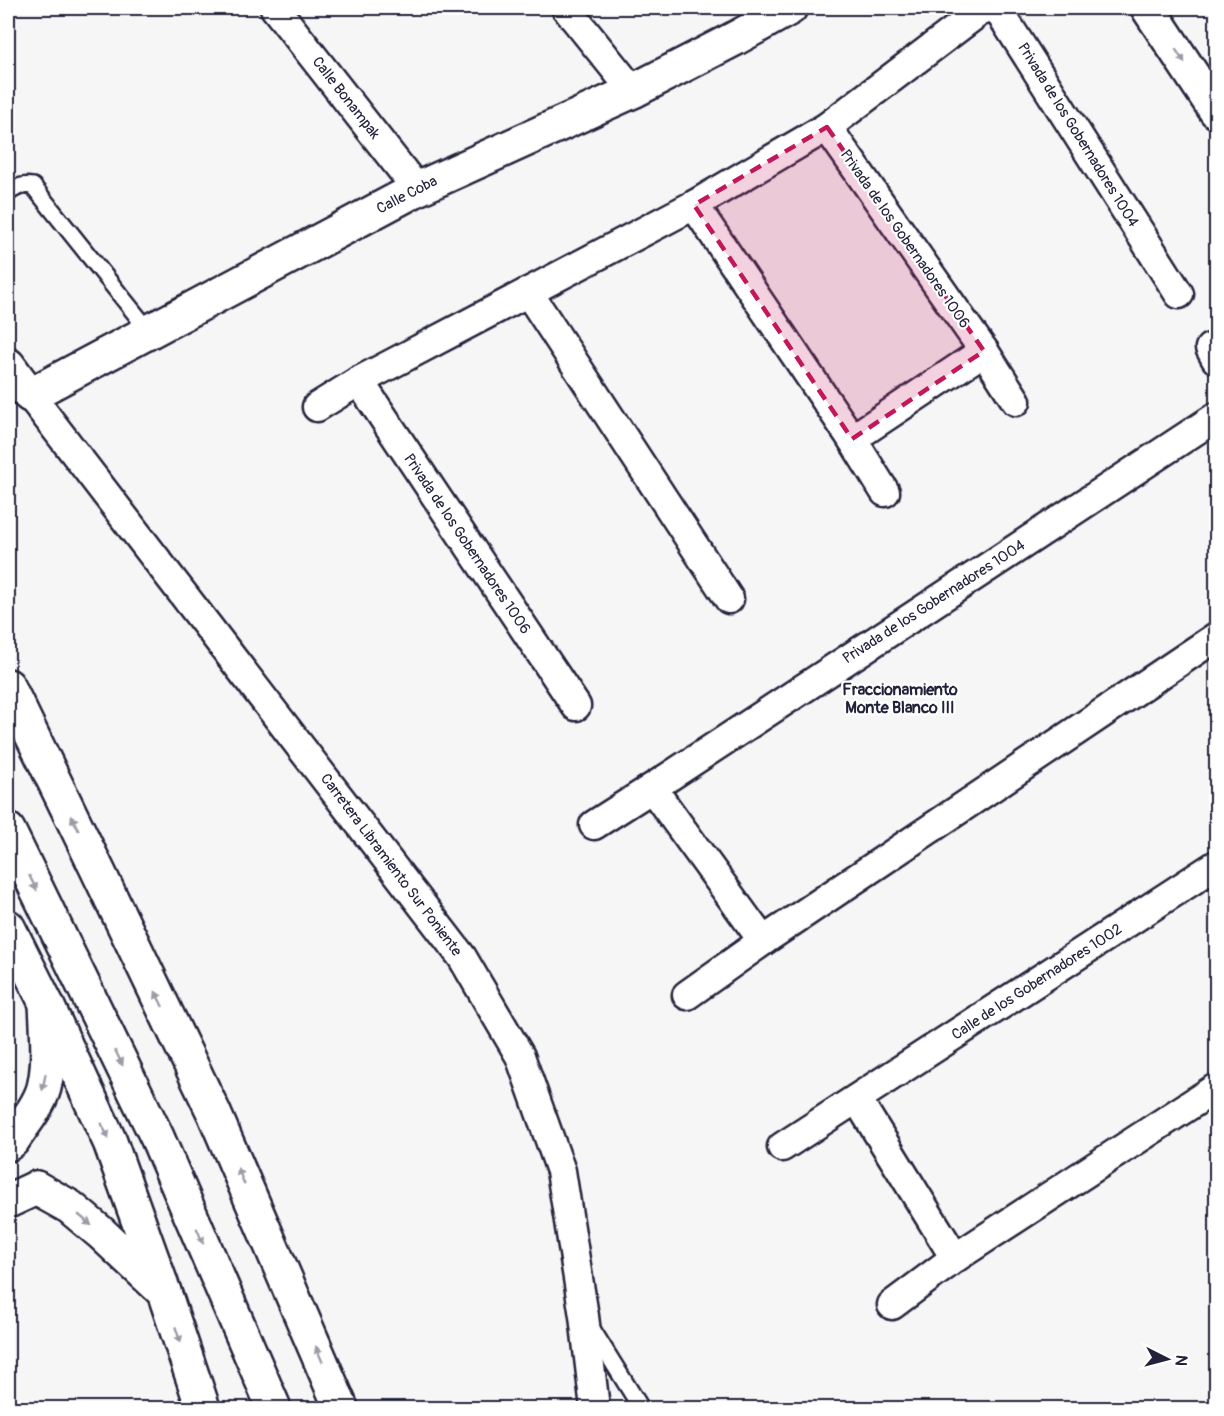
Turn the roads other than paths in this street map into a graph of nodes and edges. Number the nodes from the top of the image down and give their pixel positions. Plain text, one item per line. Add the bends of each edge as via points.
1 (275, 8) edge
2 (566, 8) edge
3 (790, 8) edge
4 (1148, 8) edge
5 (1000, 10) edge
6 (633, 91) junction
7 (1216, 111) edge
8 (827, 127) junction
9 (417, 189) junction
10 (8, 193) edge
11 (694, 205) junction
12 (528, 292) junction
13 (1179, 294) dead end
14 (149, 332) junction
15 (984, 351) junction
16 (8, 364) edge
17 (359, 381) junction
18 (30, 395) junction
19 (1016, 401) dead end
20 (317, 407) dead end
21 (1216, 417) edge
22 (852, 439) junction
23 (885, 492) dead end
24 (729, 598) dead end
25 (1216, 636) edge
26 (8, 686) edge
27 (576, 706) dead end
28 (652, 788) junction
29 (594, 825) dead end
30 (8, 830) edge
31 (1216, 866) edge
32 (8, 927) edge
33 (764, 941) junction
34 (687, 995) dead end
35 (46, 1003) junction
36 (1216, 1088) edge
37 (857, 1099) junction
38 (9, 1138) edge
39 (782, 1147) dead end
40 (22, 1194) edge
41 (956, 1258) junction
42 (164, 1292) junction
43 (892, 1305) dead end
44 (584, 1316) junction
45 (203, 1408) edge
46 (274, 1408) edge
47 (341, 1408) edge
48 (595, 1408) edge
49 (641, 1408) edge

1 - 9 street, Calle Bonampak
2 - 6 street
3 - 6 main road, Calle Coba
4 -> 7 main road
5 - 8 street
5 - 13 street, Privada de los Gobernadores 1004
6 - 9 main road, Calle Coba
8 - 11 street
8 - 15 street, Privada de los Gobernadores 1006
9 - 14 main road, Calle Coba
10 - 14 lane via 20,185 33,186
11 - 12 street
11 - 22 street
12 - 17 street
12 - 24 street
14 - 18 main road, Calle Coba
15 - 19 street, Privada de los Gobernadores 1006
15 - 22 street
16 - 18 main road
17 - 20 street
17 - 27 street, Privada de los Gobernadores 1006
18 - 44 street, Carretera Libramiento Sur Poniente via 462,957 520,1056 561,1170
21 - 28 street, Privada de los Gobernadores 1004
22 - 23 street
25 - 33 street
47 -> 26 main road via 214,1113
28 - 29 street, Privada de los Gobernadores 1004
28 - 33 street
30 -> 46 main road via 157,1137
31 - 37 street, Calle de los Gobernadores 1002
32 - 35 main road
33 - 34 street
35 -> 38 main road via 45,1085 37,1105
35 -> 42 main road via 110,1142
36 - 41 street
37 - 39 street, Calle de los Gobernadores 1002
37 - 41 street
38 - 40 main road
40 -> 42 main road via 70,1207
41 - 43 street
42 -> 45 main road
44 - 48 street, Carretera Libramiento Sur Poniente
44 - 49 lane

